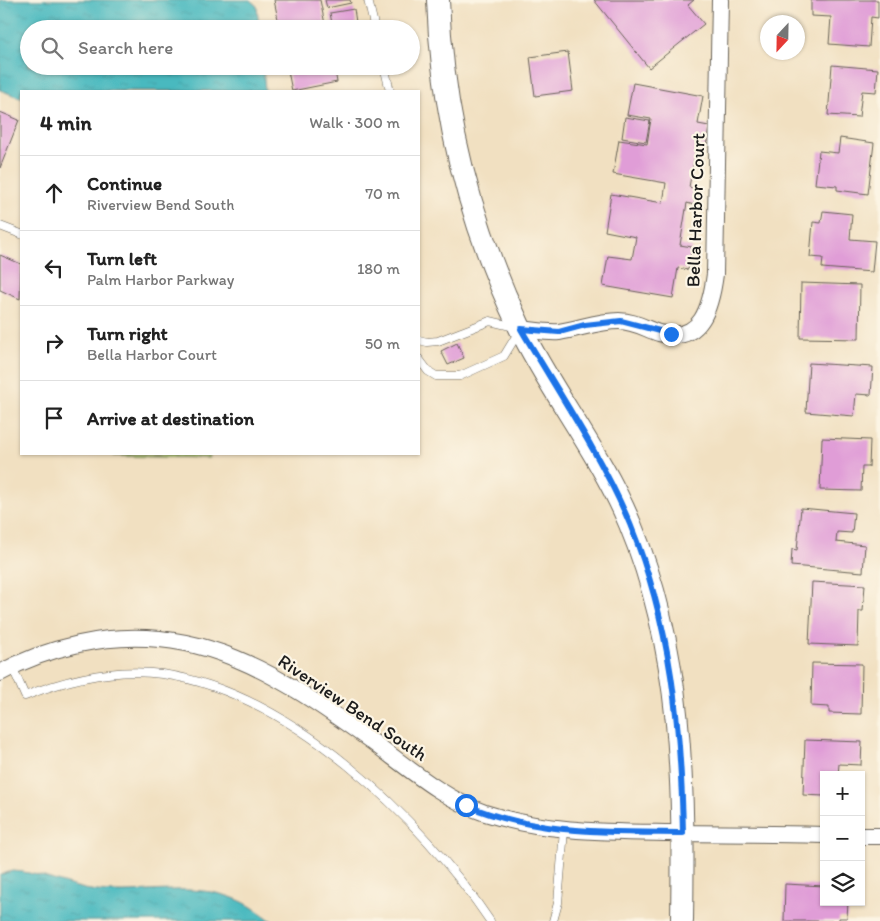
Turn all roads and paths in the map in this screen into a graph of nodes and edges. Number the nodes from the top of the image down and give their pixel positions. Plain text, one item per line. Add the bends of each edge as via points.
1 (368, 0) edge
2 (438, 0) edge
3 (720, 0) edge
4 (373, 20) edge
5 (386, 75) edge
6 (390, 90) edge
7 (0, 226) edge
8 (20, 234) edge
9 (521, 329) junction
10 (420, 340) edge
11 (420, 360) edge
12 (6, 669) edge
13 (564, 830) junction
14 (683, 833) junction
15 (820, 835) edge
16 (865, 836) edge
17 (880, 836) edge
18 (490, 921) edge
19 (553, 921) edge
20 (682, 921) edge

1 - 4 lane
2 - 9 street via 442,56 461,166 482,234
3 - 9 street, Bella Harbor Court via 714,274 712,299 704,318 693,329 671,334 621,321 559,332
5 - 6 lane
7 - 8 lane
9 - 10 lane via 490,321 438,341
9 - 11 lane via 504,356 460,376 436,376 428,372
9 - 14 street via 619,499 639,548 661,625 674,693 679,728
12 - 13 street, Riverview Bend South via 56,649 111,639 164,639 209,648 244,661 293,687 417,775 466,805 515,822
12 - 18 lane via 25,696 66,681 142,672 204,683 265,710 323,747 384,798 437,852
13 - 14 street, Riverview Bend South
13 - 19 lane via 558,902
14 - 15 street, Riverview Bend South
14 - 20 street
16 - 17 street

